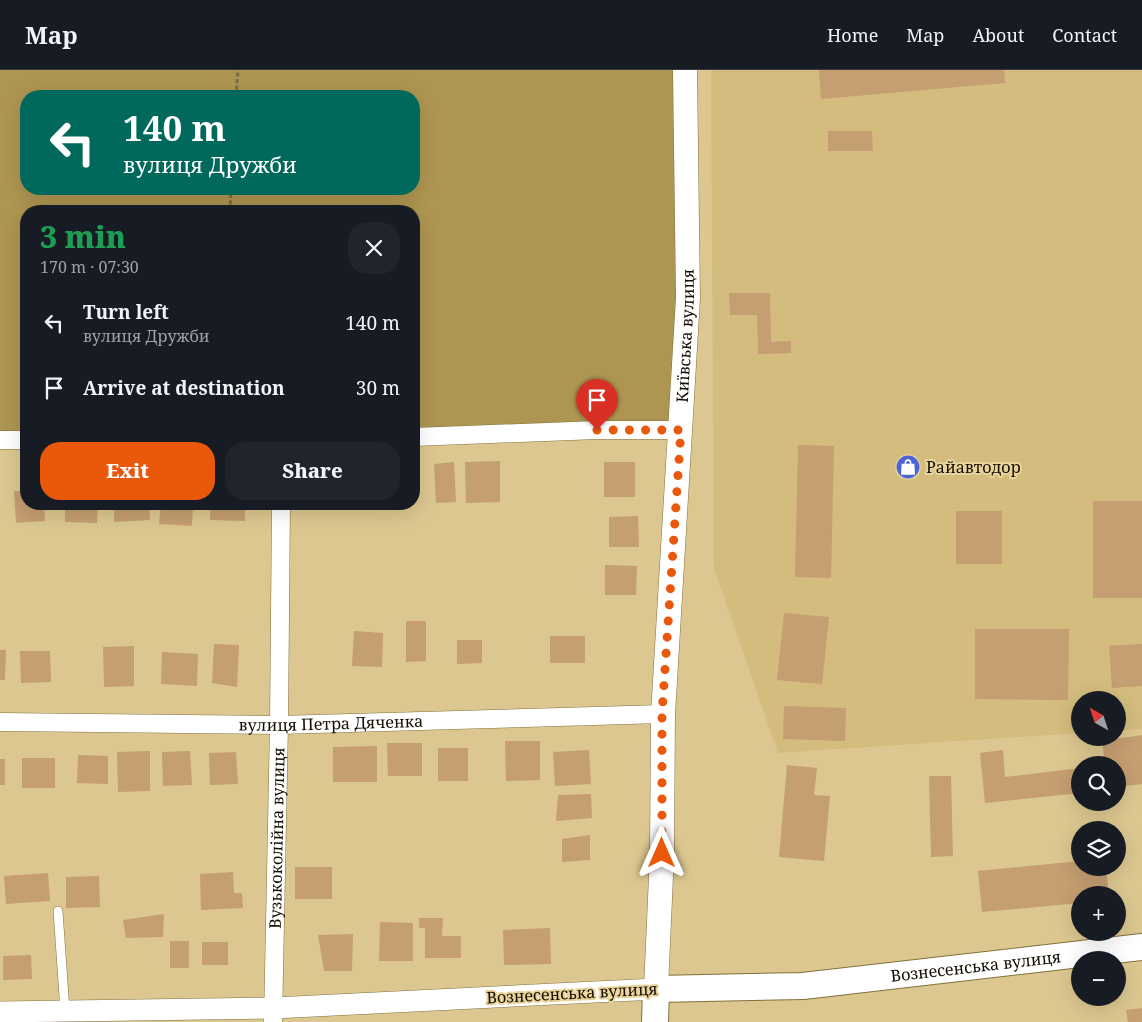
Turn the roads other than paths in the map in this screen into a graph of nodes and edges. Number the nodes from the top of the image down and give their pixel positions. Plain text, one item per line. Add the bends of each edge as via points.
1 (685, 70) edge
2 (681, 430) junction
3 (420, 437) edge
4 (0, 440) edge
5 (20, 440) edge
6 (280, 510) edge
7 (662, 714) junction
8 (0, 722) edge
9 (279, 725) junction
10 (58, 911) dead end
11 (1142, 947) edge
12 (656, 989) junction
13 (65, 1011) junction
14 (0, 1012) edge
15 (274, 1015) edge
16 (654, 1022) edge

1 - 2 main road, Київська вулиця via 688,298
2 - 3 street
2 - 7 main road, Київська вулиця
4 - 5 street
6 - 9 street, Вузькоколійна вулиця
7 - 9 street, вулиця Петра Дяченка
7 - 12 main road, Київська вулиця via 662,853
8 - 9 street, вулиця Петра Дяченка
9 - 15 street, Вузькоколійна вулиця
10 - 13 lane
11 - 12 main road, Вознесенська вулиця via 803,986
12 - 15 street, Вознесенська вулиця
12 - 16 main road, Київська вулиця
13 - 14 street, Вознесенська вулиця
13 - 15 street, Вознесенська вулиця

